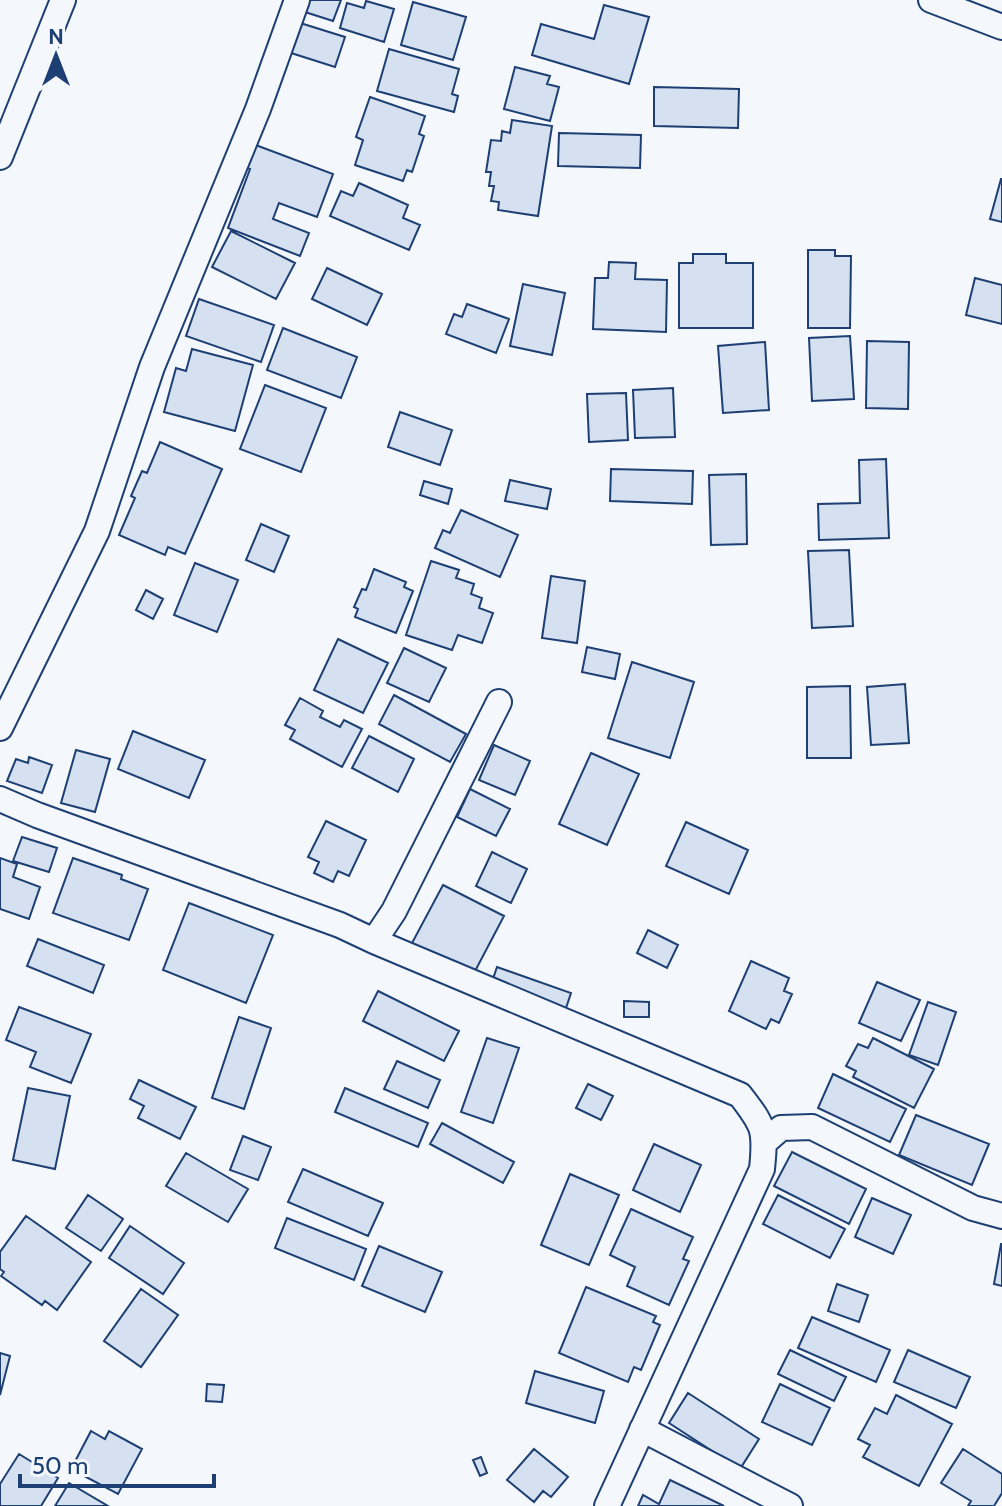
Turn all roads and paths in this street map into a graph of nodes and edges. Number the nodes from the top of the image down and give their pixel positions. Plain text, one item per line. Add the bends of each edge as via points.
1 (63, 0) edge
2 (297, 0) edge
3 (931, 0) edge
4 (1002, 27) edge
5 (0, 157) edge
6 (499, 702) dead end
7 (0, 728) edge
8 (0, 799) edge
9 (374, 941) junction
10 (765, 1142) junction
11 (1002, 1216) edge
12 (642, 1429) junction
13 (607, 1506) edge
14 (790, 1506) edge

1 - 5 street
2 - 7 street via 152,367 97,531
3 - 4 street
6 - 9 street
8 - 9 street
9 - 10 street via 740,1095 761,1121
10 - 11 street via 781,1128 812,1127 973,1208
10 - 12 street via 762,1169
12 - 13 street
12 - 14 street

